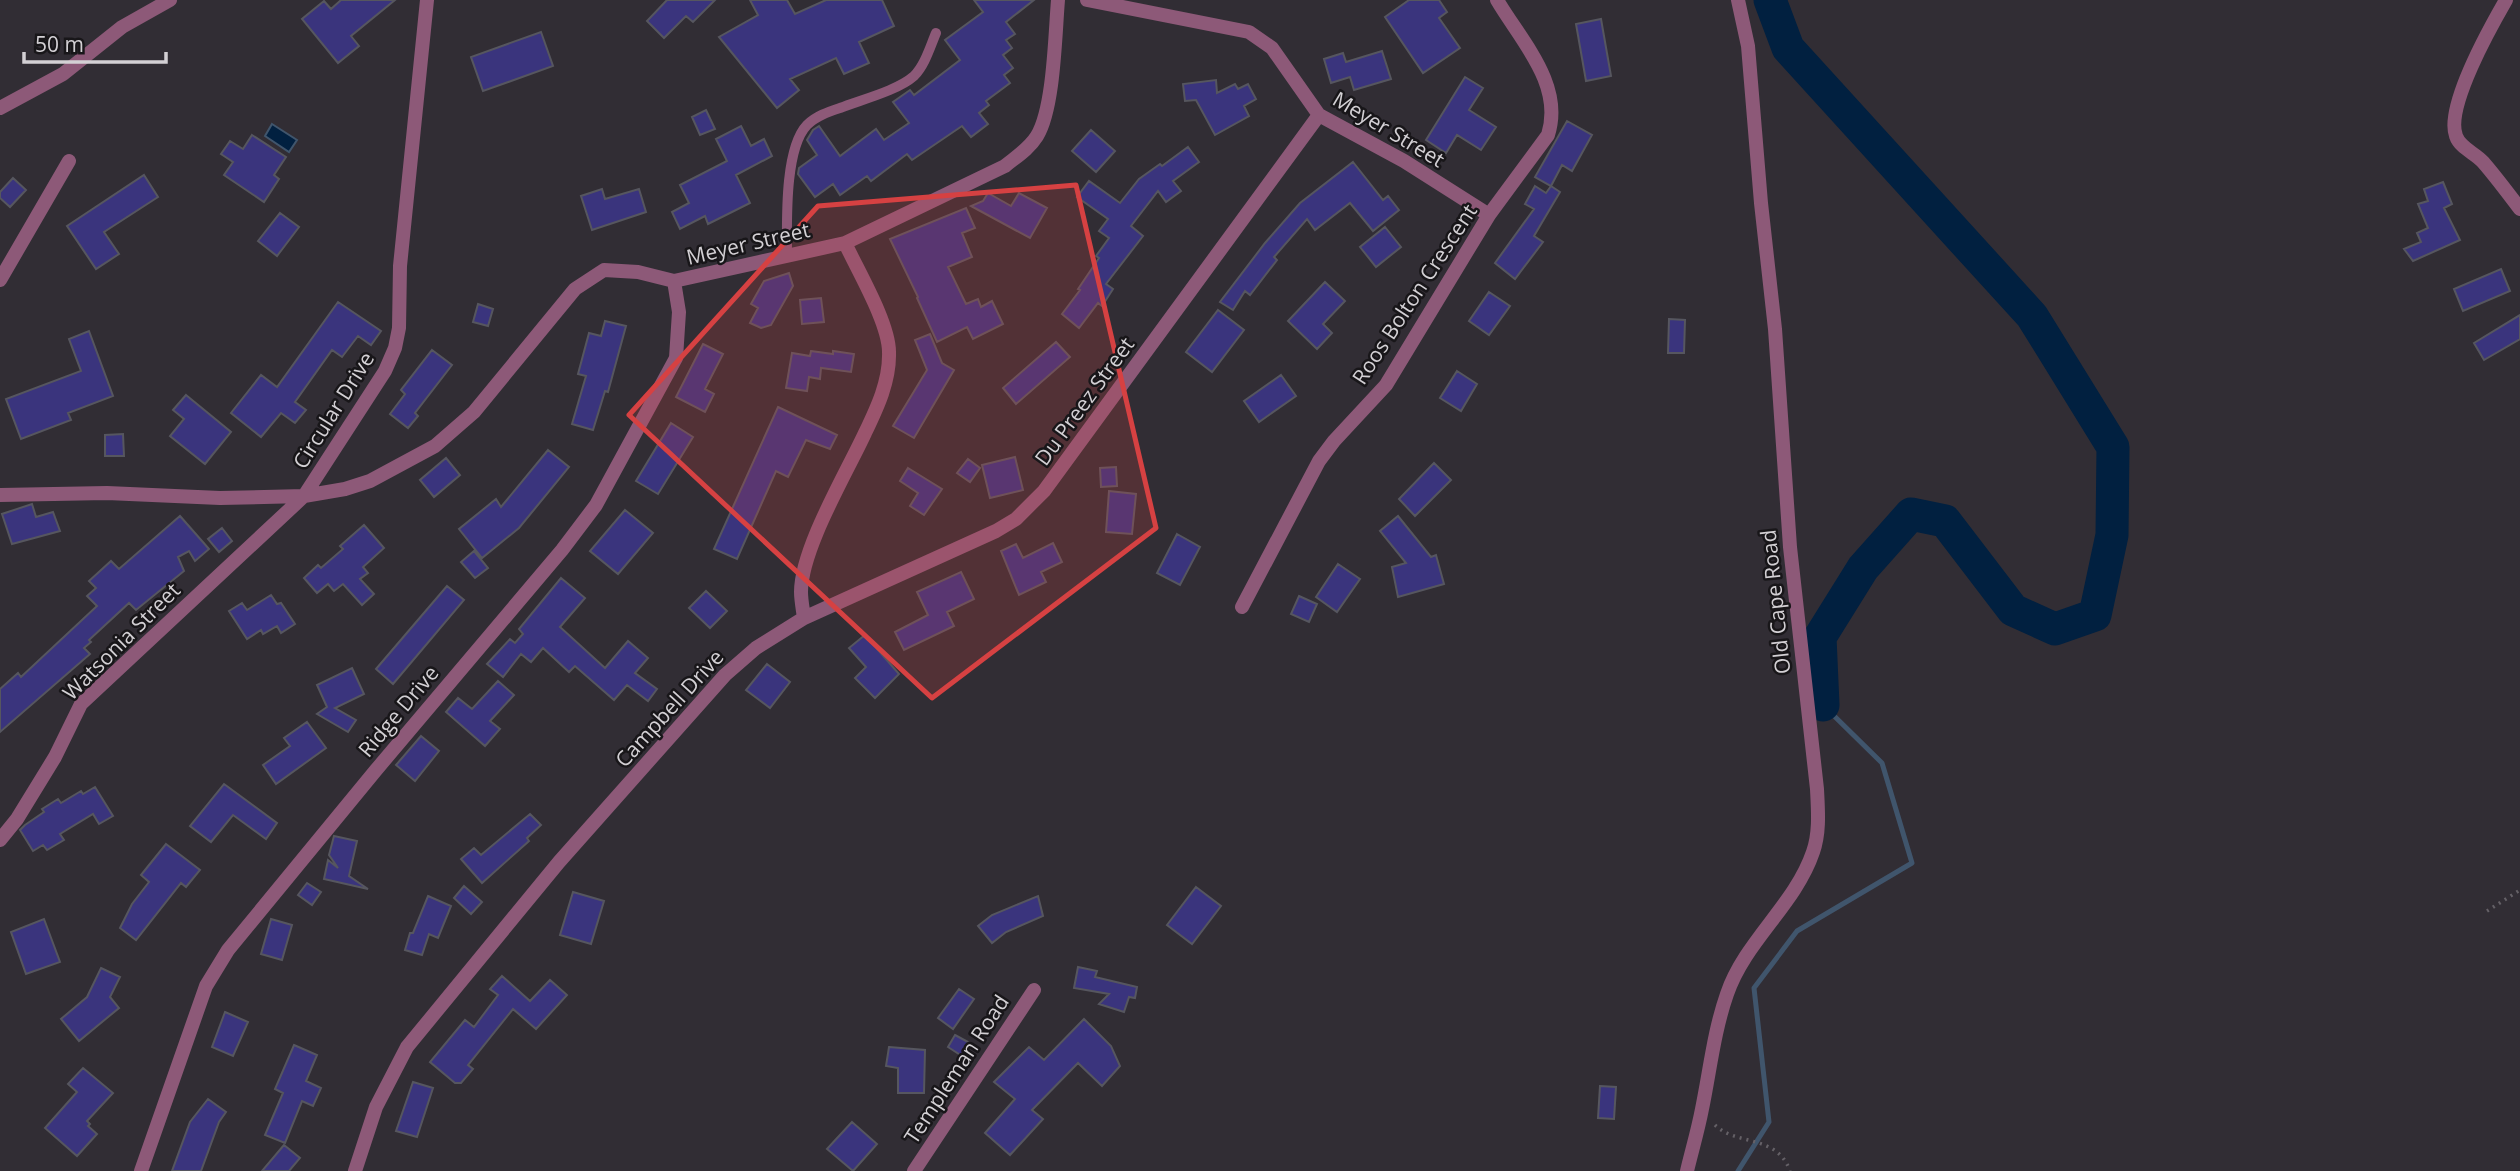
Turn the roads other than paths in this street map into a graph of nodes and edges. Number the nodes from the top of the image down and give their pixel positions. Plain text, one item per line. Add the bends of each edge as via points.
1 (170, 0) edge
2 (427, 0) edge
3 (1058, 0) edge
4 (1087, 0) edge
5 (1497, 0) edge
6 (1738, 0) edge
7 (2506, 0) edge
8 (936, 33) dead end
9 (0, 107) edge
10 (1320, 115) junction
11 (69, 161) dead end
12 (2520, 209) edge
13 (1489, 215) junction
14 (845, 243) junction
15 (787, 256) junction
16 (0, 280) edge
17 (674, 281) junction
18 (0, 495) edge
19 (304, 496) junction
20 (1242, 607) dead end
21 (804, 618) junction
22 (0, 840) edge
23 (1034, 990) dead end
24 (141, 1171) edge
25 (355, 1171) edge
26 (914, 1171) edge
27 (1687, 1171) edge

1 - 9 street via 122,27 63,74
2 - 19 street, Circular Drive via 395,348 385,371
3 - 14 street, Meyer Street via 1046,116 1026,150 1005,166
4 - 10 street, Meyer Street via 1249,32 1272,48
5 - 13 street, Roos Bolton Crescent via 1545,76 1553,120 1548,135
6 - 27 street, Old Cape Road via 1748,47 1818,824 1804,873 1749,951 1728,991
7 - 12 street via 2474,58 2456,113 2455,131
8 - 15 lane via 914,76 819,116 806,126 795,150 786,197
10 - 13 street, Meyer Street
10 - 21 street, Du Preez Street via 1044,491 1016,519
11 - 16 street
13 - 20 street, Roos Bolton Crescent via 1386,385 1319,461
14 - 15 street, Meyer Street
14 - 21 street via 884,326 887,373 878,407 804,568
15 - 17 street, Meyer Street
17 - 19 street, Meyer Street via 623,270 593,275 575,289 474,412 435,446 370,481
17 - 24 street, Ridge Drive via 680,312 676,358 596,505 228,950 206,986
18 - 19 street, Circular Drive
19 - 22 street, Watsonia Street via 81,704 64,742
21 - 25 street, Campbell Drive via 755,648 725,675 454,989 393,1071
23 - 26 street, Templeman Road

